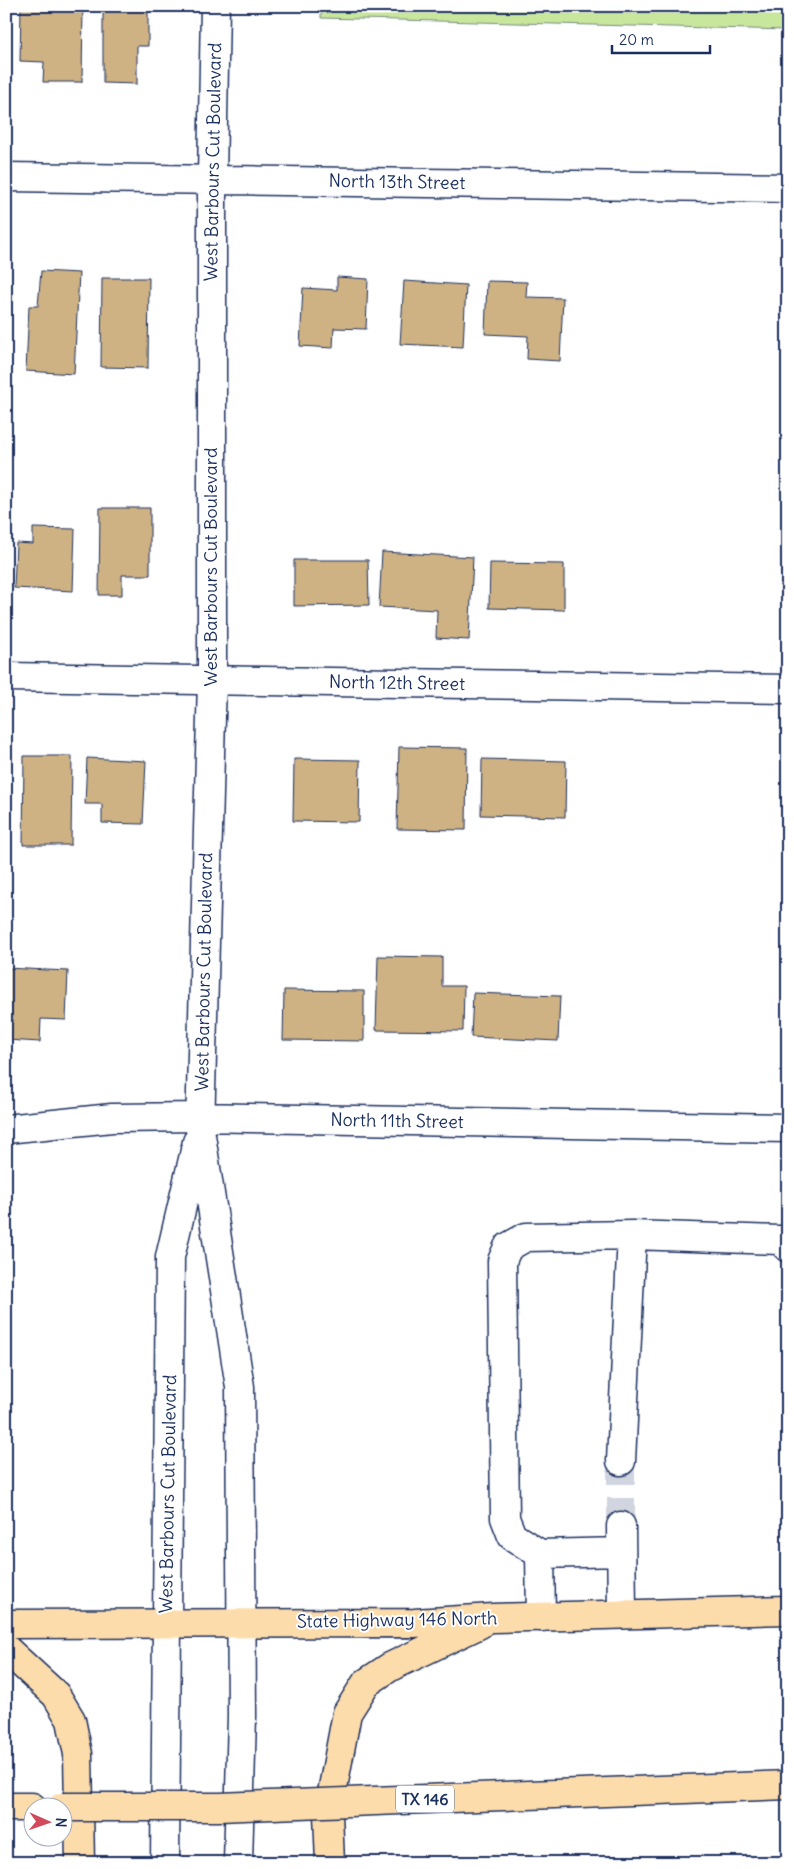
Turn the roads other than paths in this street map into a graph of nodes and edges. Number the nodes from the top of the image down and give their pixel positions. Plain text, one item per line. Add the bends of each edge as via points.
1 (215, 6) edge
2 (6, 177) edge
3 (212, 179) junction
4 (788, 188) edge
5 (6, 676) edge
6 (212, 680) junction
7 (788, 689) edge
8 (200, 1123) junction
9 (788, 1128) edge
10 (6, 1129) edge
11 (632, 1235) junction
12 (788, 1248) edge
13 (621, 1461) tunnel mouth
14 (540, 1554) junction
15 (788, 1610) edge
16 (622, 1614) junction
17 (541, 1617) junction
18 (493, 1618) junction
19 (167, 1623) junction
20 (242, 1623) junction
21 (6, 1624) edge
22 (6, 1649) edge
23 (788, 1785) edge
24 (6, 1807) edge
25 (22, 1807) edge
26 (72, 1807) edge
27 (80, 1863) edge
28 (165, 1863) edge
29 (238, 1863) edge
30 (330, 1863) edge

1 - 3 street, West Barbours Cut Boulevard
2 - 3 street, North 13th Street
3 - 4 street, North 13th Street
3 - 6 street, West Barbours Cut Boulevard
5 - 6 street, North 12th Street
6 - 7 street, North 12th Street
6 - 8 street, West Barbours Cut Boulevard
8 - 9 street, North 11th Street
8 - 10 street, North 11th Street via 112,1118
8 - 19 street, West Barbours Cut Boulevard via 170,1257
8 - 20 street, West Barbours Cut Boulevard via 240,1387
11 - 12 street via 780,1240
11 - 13 street
11 - 14 street via 526,1237 508,1247 502,1261 505,1518 512,1536
14 - 16 street via 621,1539
14 - 17 street
15 - 16 main road, State Highway 146 North
16 - 17 main road, State Highway 146 North
17 - 18 main road, State Highway 146 North
18 - 20 main road, State Highway 146 North
18 - 30 main road via 390,1667 366,1683 347,1713 328,1814
19 - 20 main road, State Highway 146 North
19 - 21 main road, State Highway 146 North
19 - 28 street, West Barbours Cut Boulevard
20 - 29 street, West Barbours Cut Boulevard
22 - 27 main road via 56,1695 71,1720 78,1754
23 - 26 main road, TX 146, bridge via 219,1807
24 - 25 main road

